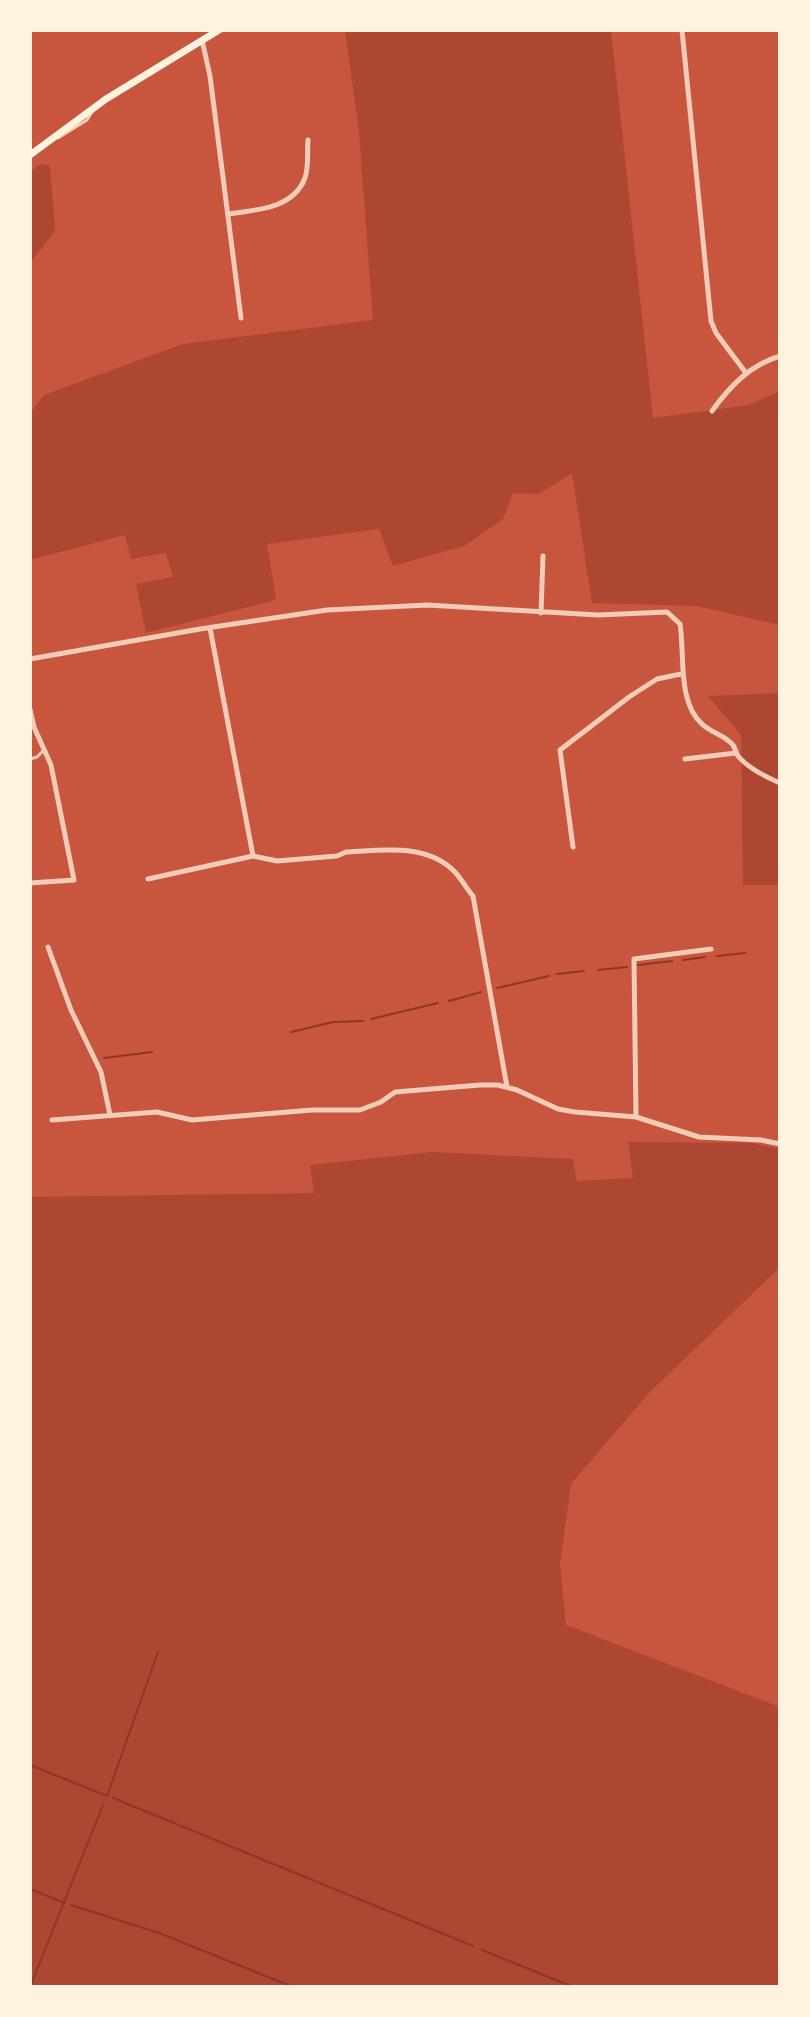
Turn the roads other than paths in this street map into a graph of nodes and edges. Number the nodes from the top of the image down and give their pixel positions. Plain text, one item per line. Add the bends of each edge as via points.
1 (219, 30) edge
2 (682, 30) edge
3 (202, 40) junction
4 (308, 140) dead end
5 (30, 155) edge
6 (228, 214) junction
7 (241, 318) dead end
8 (780, 356) edge
9 (746, 373) junction
10 (712, 411) dead end
11 (543, 556) dead end
12 (541, 613) junction
13 (210, 628) junction
14 (30, 659) edge
15 (681, 674) junction
16 (30, 709) edge
17 (43, 751) junction
18 (736, 753) junction
19 (30, 759) edge
20 (685, 759) dead end
21 (780, 783) edge
22 (573, 847) dead end
23 (253, 856) junction
24 (148, 879) dead end
25 (30, 883) edge
26 (48, 947) dead end
27 (711, 949) dead end
28 (507, 1087) junction
29 (110, 1115) junction
30 (636, 1117) junction
31 (52, 1120) dead end
32 (780, 1144) edge

1 - 3 main road
2 - 9 street via 711,321
3 - 5 main road
3 - 6 street
4 - 6 street via 307,175 290,197 263,209
6 - 7 street
8 - 9 street
9 - 10 street
11 - 12 street
12 - 13 street via 373,607
12 - 15 street via 667,612 680,624
13 - 14 street
13 - 23 street
15 - 18 street via 694,715
15 - 22 street via 657,679 560,750
16 - 17 street
17 - 19 lane
17 - 25 street via 51,765 74,880
18 - 20 street
18 - 21 street
23 - 24 street
23 - 28 street via 277,861 411,850 439,859 453,871 473,896
26 - 29 street via 101,1072
27 - 30 street via 634,959
28 - 29 street via 395,1092 360,1110 192,1120 157,1112
28 - 30 street via 558,1109
29 - 31 street
30 - 32 street via 699,1137

